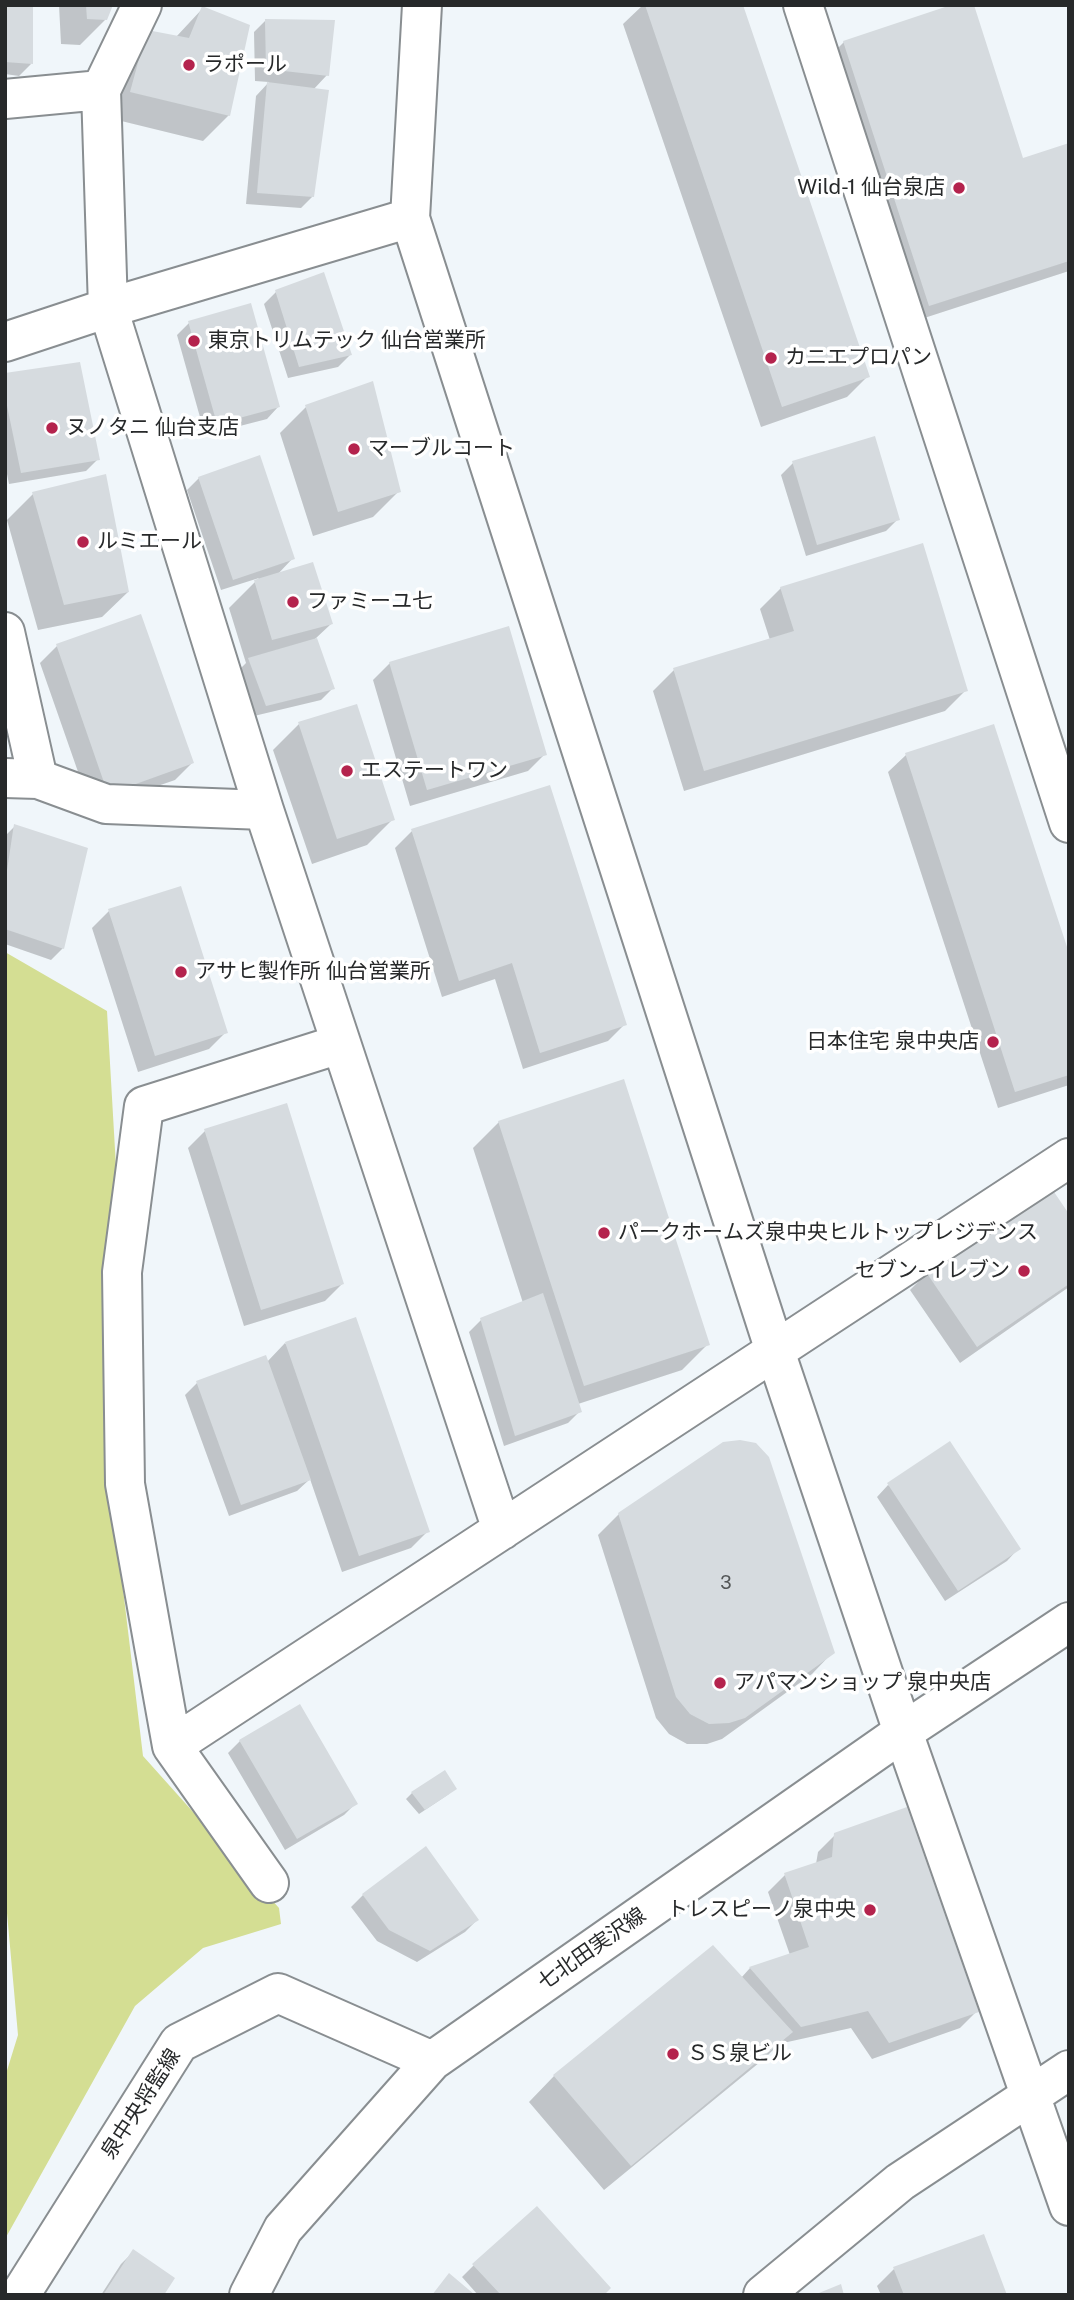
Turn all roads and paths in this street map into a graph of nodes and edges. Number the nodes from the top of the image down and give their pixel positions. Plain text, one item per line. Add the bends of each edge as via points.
1 (142, 5) edge
2 (422, 5) edge
3 (803, 5) edge
4 (101, 90) junction
5 (5, 99) edge
6 (410, 218) junction
7 (108, 308) junction
8 (5, 342) edge
9 (5, 632) edge
10 (22, 778) edge
11 (264, 810) junction
12 (1069, 824) edge
13 (340, 1044) junction
14 (1069, 1158) edge
15 (775, 1351) junction
16 (502, 1530) junction
17 (1069, 1622) edge
18 (903, 1732) junction
19 (172, 1746) junction
20 (269, 1883) dead end
21 (432, 2061) junction
22 (1069, 2070) edge
23 (1030, 2095) junction
24 (1069, 2206) edge
25 (20, 2295) edge
26 (249, 2295) edge
27 (763, 2295) edge

1 - 4 street
2 - 6 street
3 - 12 street
4 - 5 street
4 - 7 street
6 - 7 street
6 - 15 street
7 - 8 street
7 - 11 street
9 - 10 street
10 - 11 street via 106,804
11 - 13 street
13 - 16 street
13 - 19 street via 145,1106 122,1272 125,1484
14 - 15 street
15 - 16 street
15 - 18 street
16 - 19 street
17 - 18 street, 七北田実沢線
18 - 21 street, 七北田実沢線
18 - 23 street
19 - 20 street
21 - 25 street, 泉中央将監線 via 278,1993 179,2043
21 - 26 street, 七北田実沢線 via 283,2230
22 - 23 street
23 - 24 street
23 - 27 street via 900,2182

